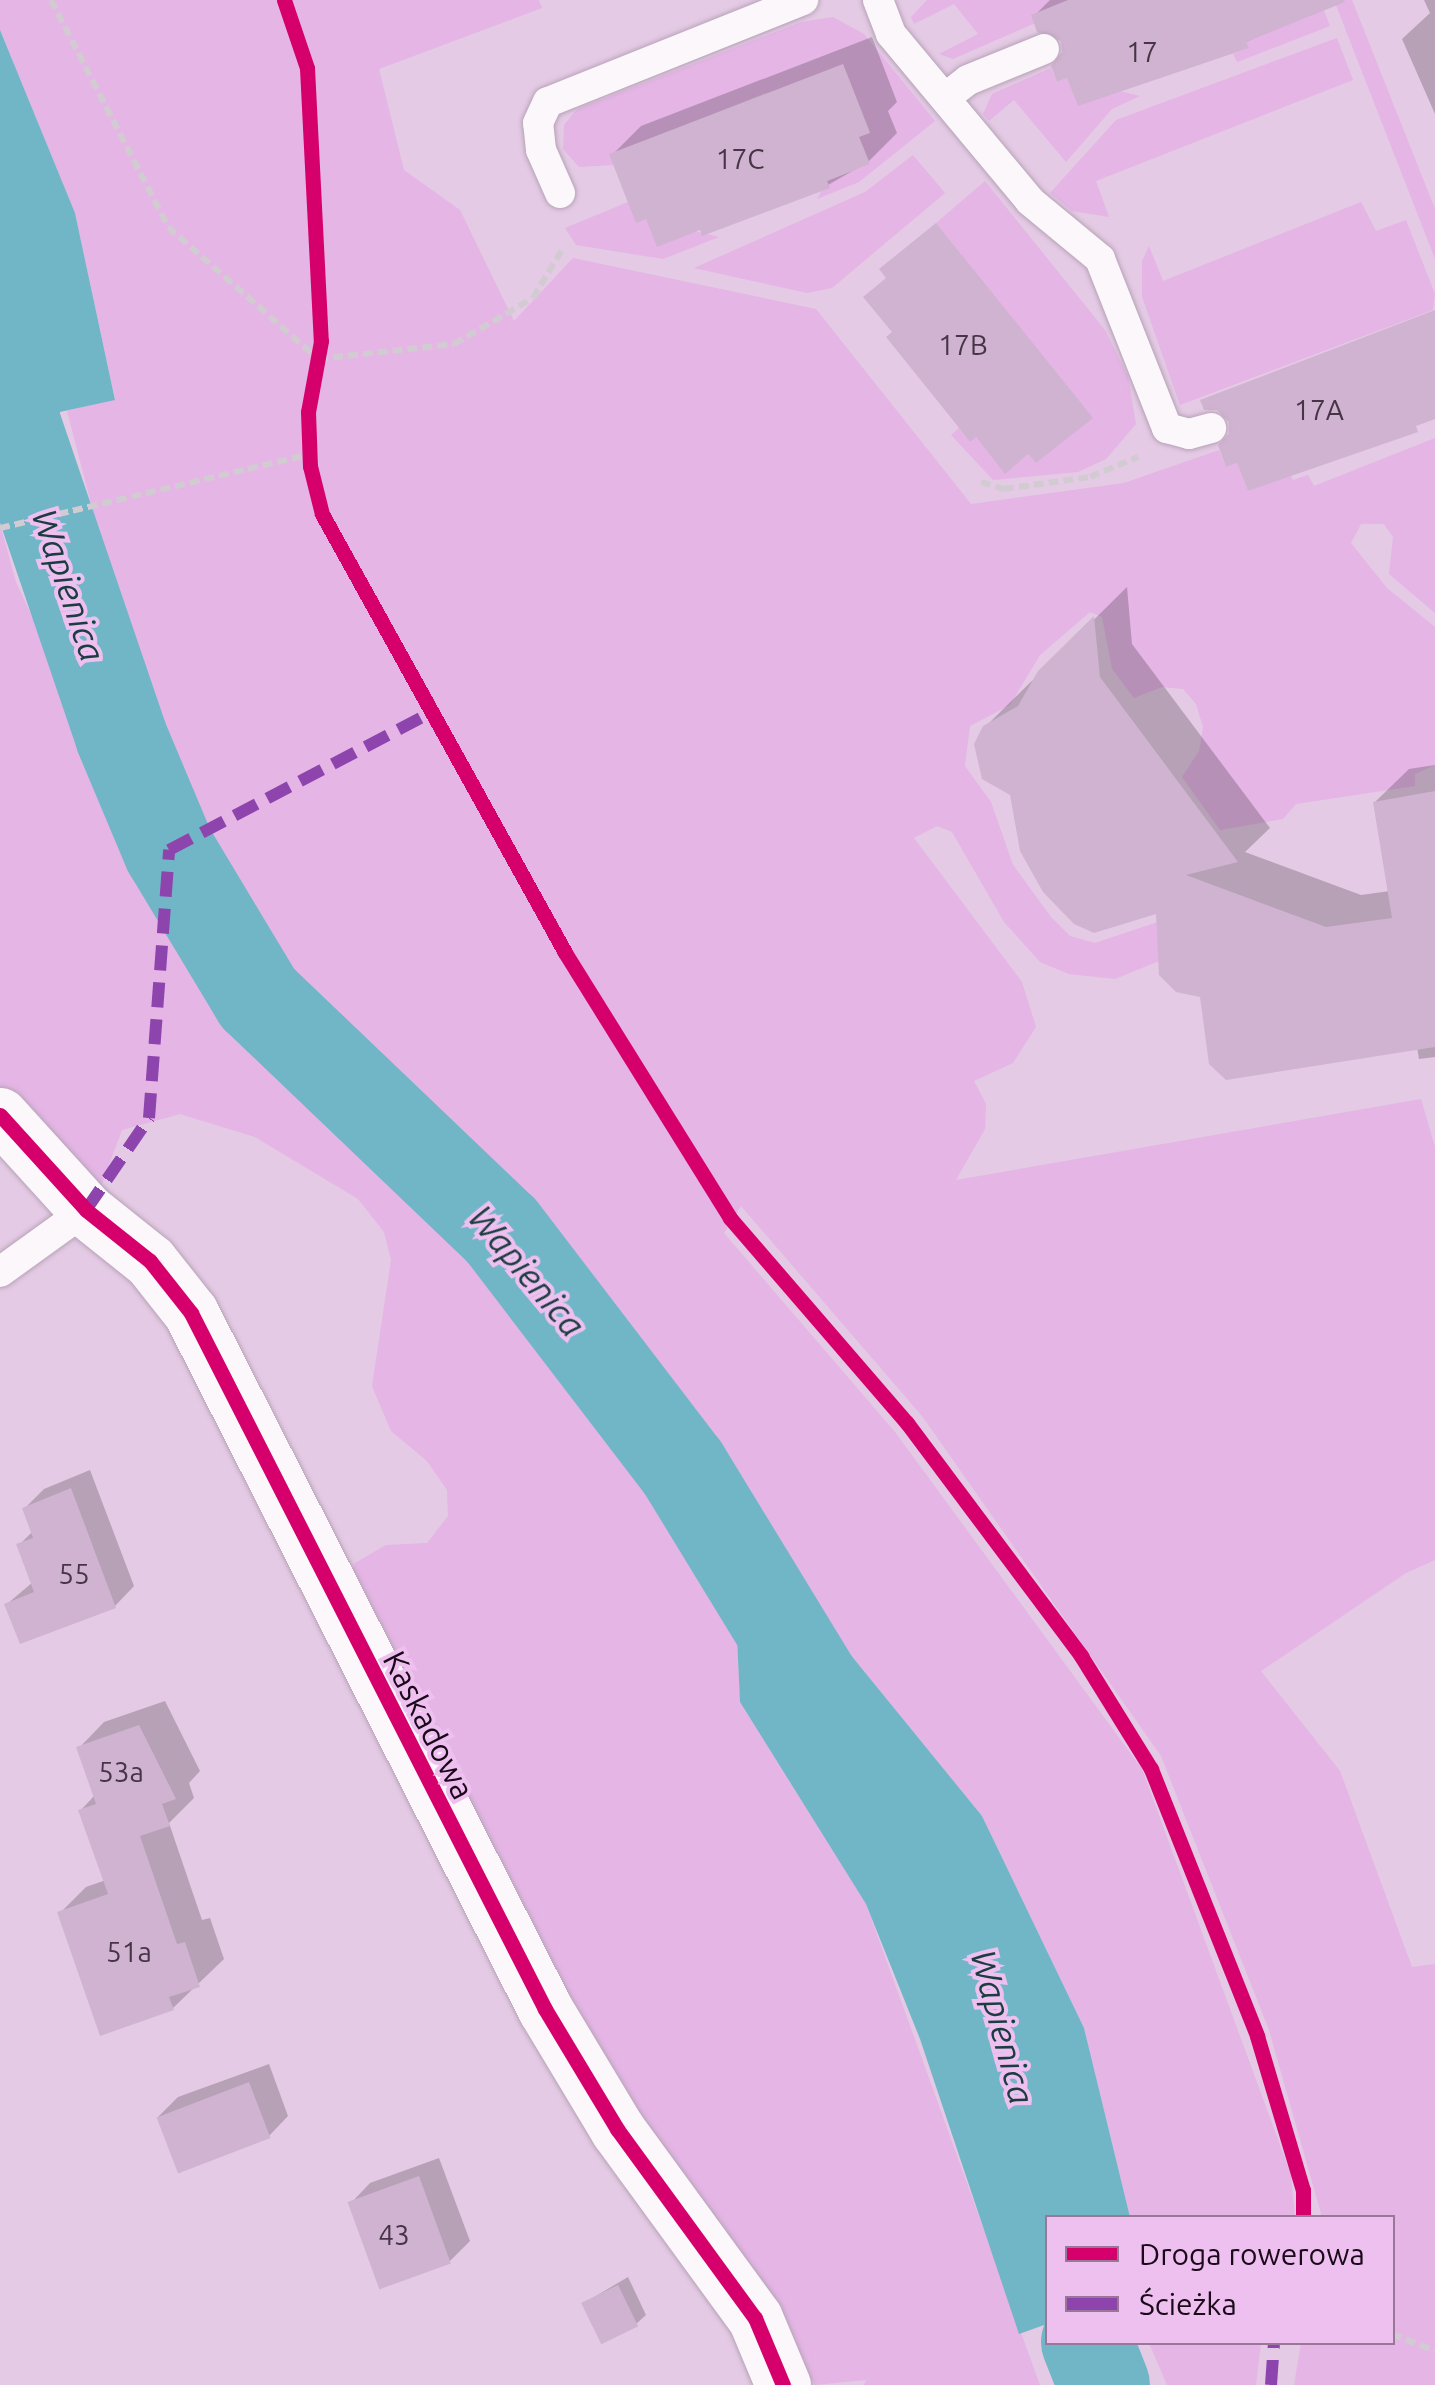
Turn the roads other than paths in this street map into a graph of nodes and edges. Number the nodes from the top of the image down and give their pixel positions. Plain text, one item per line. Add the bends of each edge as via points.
1 (803, 0) edge
2 (878, 0) edge
3 (1044, 50) dead end
4 (945, 98) junction
5 (560, 193) dead end
6 (1211, 428) dead end
7 (0, 1115) edge
8 (86, 1210) junction
9 (0, 1272) edge
10 (783, 2385) edge

1 - 5 lane via 548,102 538,123
2 - 4 lane via 891,34
3 - 4 lane via 968,80
4 - 6 lane via 1058,230 1100,259 1167,428 1190,434
7 - 8 street, Kaskadowa
8 - 9 lane
8 - 10 street, Kaskadowa via 150,1261 191,1313 545,2009 617,2129 755,2318

